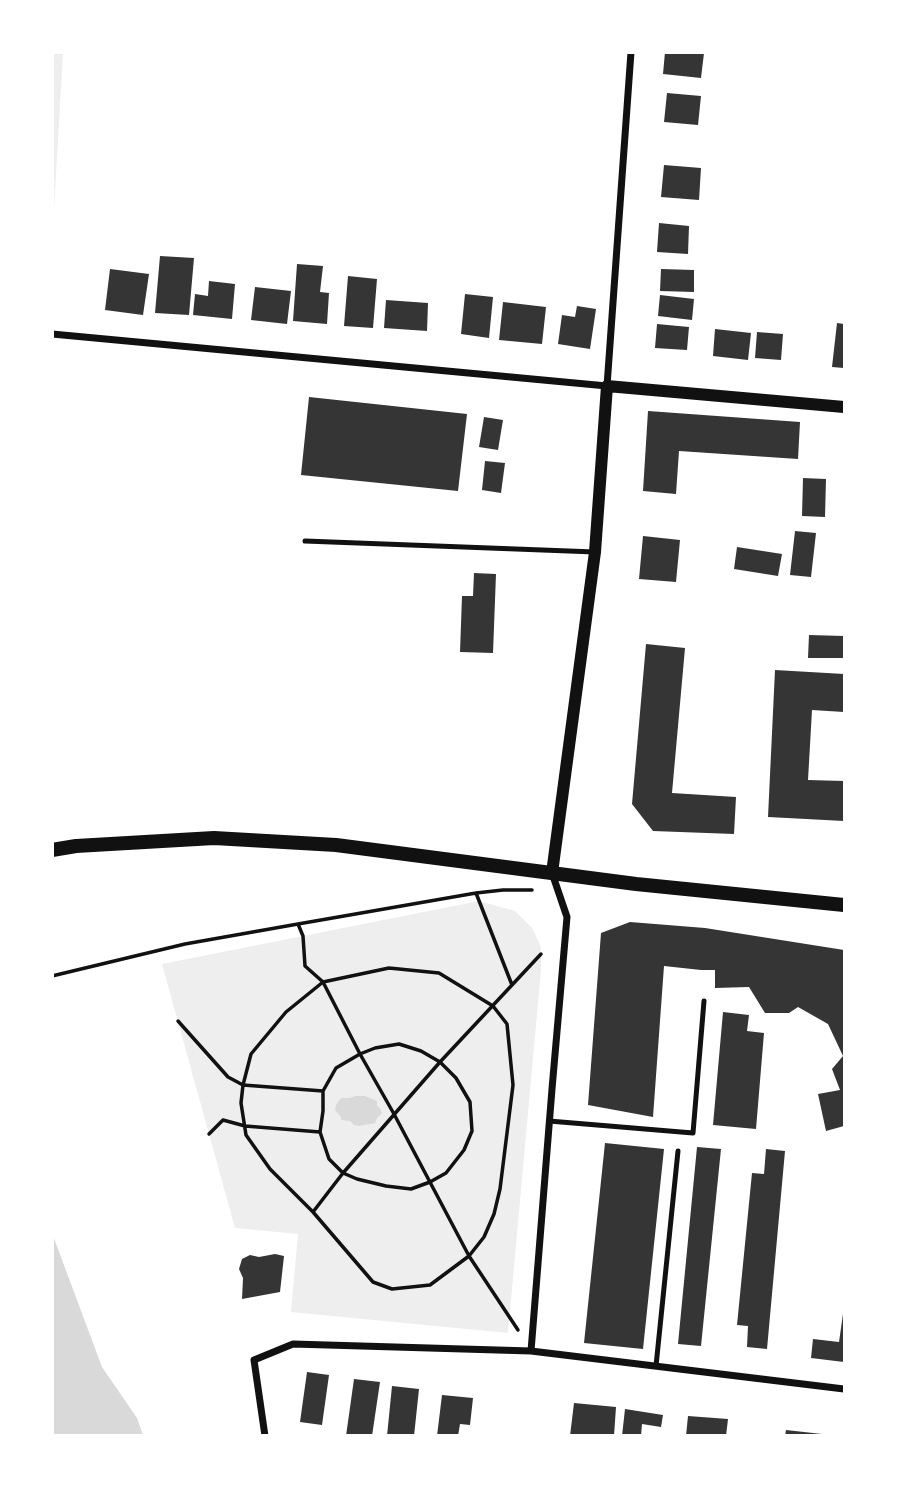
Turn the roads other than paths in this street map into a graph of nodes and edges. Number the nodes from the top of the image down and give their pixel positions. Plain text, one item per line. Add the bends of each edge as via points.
1 (631, 52) edge
2 (52, 334) edge
3 (607, 386) junction
4 (845, 407) edge
5 (305, 541) dead end
6 (595, 552) junction
7 (52, 850) edge
8 (552, 873) junction
9 (845, 905) edge
10 (704, 1001) dead end
11 (549, 1121) junction
12 (678, 1152) dead end
13 (531, 1351) junction
14 (656, 1366) junction
15 (845, 1389) edge
16 (265, 1436) edge

1 - 3 street
2 - 3 street
3 - 4 street
3 - 6 street
5 - 6 lane
6 - 8 street
7 - 8 main road via 214,838 336,845
8 - 9 main road
8 - 11 street via 567,917
10 - 11 lane via 693,1133
11 - 13 street
12 - 14 lane
13 - 14 street
13 - 16 street via 293,1344 254,1360
14 - 15 street

